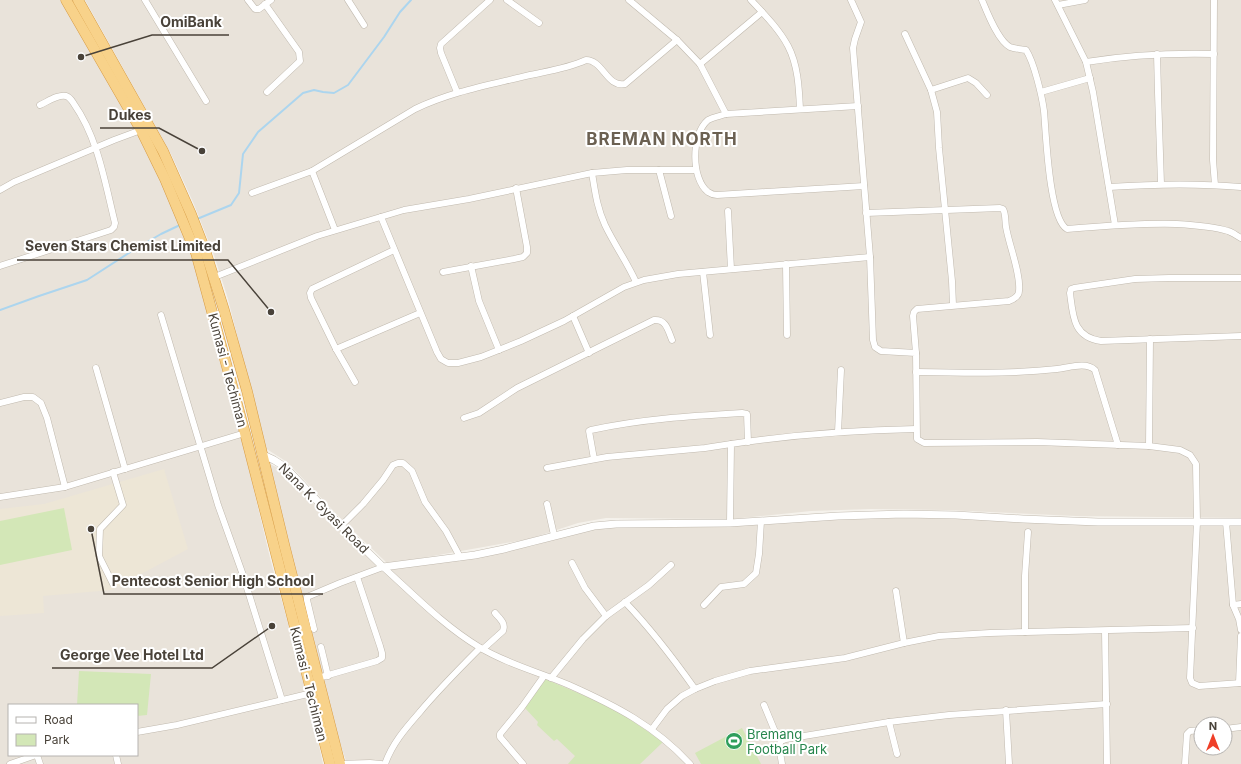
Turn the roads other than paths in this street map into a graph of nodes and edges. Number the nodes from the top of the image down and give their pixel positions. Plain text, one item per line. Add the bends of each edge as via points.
1 (66, 0) edge
2 (78, 0) edge
3 (145, 0) edge
4 (248, 0) edge
5 (348, 0) edge
6 (490, 0) edge
7 (507, 0) edge
8 (629, 0) edge
9 (751, 0) edge
10 (851, 0) edge
11 (982, 0) edge
12 (1085, 0) edge
13 (1214, 0) edge
14 (268, 2) edge
15 (1056, 2) edge
16 (762, 12) junction
17 (539, 22) dead end
18 (364, 25) dead end
19 (905, 34) dead end
20 (677, 40) junction
21 (1157, 54) junction
22 (1214, 54) junction
23 (1086, 62) junction
24 (700, 64) junction
25 (1090, 78) junction
26 (931, 90) junction
27 (267, 92) dead end
28 (457, 92) junction
29 (1040, 92) junction
30 (987, 95) dead end
31 (206, 101) dead end
32 (40, 105) dead end
33 (858, 106) junction
34 (800, 109) junction
35 (726, 114) junction
36 (141, 130) junction
37 (95, 148) junction
38 (659, 170) junction
39 (696, 170) junction
40 (312, 171) junction
41 (592, 174) junction
42 (1161, 184) junction
43 (1215, 185) junction
44 (864, 186) junction
45 (1109, 187) junction
46 (1241, 187) edge
47 (516, 188) junction
48 (0, 190) edge
49 (252, 193) dead end
50 (944, 210) junction
51 (728, 211) dead end
52 (866, 213) junction
53 (671, 216) dead end
54 (381, 217) junction
55 (1115, 225) junction
56 (335, 230) junction
57 (1241, 238) edge
58 (394, 250) junction
59 (870, 257) junction
60 (786, 264) junction
61 (0, 266) edge
62 (471, 266) junction
63 (731, 269) junction
64 (444, 272) dead end
65 (703, 272) junction
66 (214, 277) junction
67 (1241, 278) edge
68 (204, 280) junction
69 (636, 282) junction
70 (952, 305) junction
71 (420, 313) junction
72 (161, 315) dead end
73 (573, 316) junction
74 (787, 334) dead end
75 (710, 335) dead end
76 (1241, 336) edge
77 (1150, 339) junction
78 (672, 340) dead end
79 (336, 349) junction
80 (499, 350) junction
81 (589, 353) junction
82 (916, 353) junction
83 (96, 368) dead end
84 (841, 370) dead end
85 (916, 372) junction
86 (355, 382) dead end
87 (0, 403) edge
88 (464, 418) dead end
89 (916, 429) junction
90 (245, 432) junction
91 (838, 432) junction
92 (748, 442) junction
93 (731, 444) junction
94 (1118, 445) junction
95 (201, 446) junction
96 (1149, 446) junction
97 (261, 454) junction
98 (594, 459) junction
99 (547, 468) dead end
100 (125, 469) junction
101 (113, 472) junction
102 (66, 487) junction
103 (0, 496) edge
104 (547, 504) dead end
105 (761, 521) junction
106 (1197, 522) junction
107 (1226, 522) junction
108 (1241, 522) edge
109 (730, 523) junction
110 (341, 526) junction
111 (1028, 532) dead end
112 (554, 535) junction
113 (460, 557) junction
114 (572, 563) dead end
115 (671, 565) dead end
116 (383, 567) junction
117 (357, 578) junction
118 (113, 584) dead end
119 (896, 591) dead end
120 (625, 602) junction
121 (1241, 604) edge
122 (1233, 605) junction
123 (704, 606) dead end
124 (495, 613) dead end
125 (606, 616) junction
126 (1193, 628) junction
127 (314, 629) dead end
128 (1241, 630) edge
129 (1105, 631) junction
130 (1025, 632) junction
131 (1241, 636) edge
132 (904, 643) junction
133 (321, 647) dead end
134 (481, 648) junction
135 (328, 676) junction
136 (544, 676) junction
137 (318, 678) junction
138 (551, 678) junction
139 (1240, 683) edge
140 (695, 689) junction
141 (312, 693) junction
142 (282, 700) junction
143 (1107, 704) junction
144 (764, 705) dead end
145 (1006, 710) junction
146 (889, 722) junction
147 (652, 729) junction
148 (1193, 731) edge
149 (138, 732) edge
150 (781, 741) junction
151 (897, 754) dead end
152 (34, 756) edge
153 (10, 764) edge
154 (330, 764) edge
155 (340, 764) edge
156 (381, 764) edge
157 (385, 764) edge
158 (523, 764) edge
159 (690, 764) edge
160 (782, 764) edge
161 (1009, 764) edge
162 (1107, 764) edge
163 (1185, 764) edge

1 - 36 highway, Kumasi - Techiman
2 - 66 highway via 176,177
3 - 31 street
4 - 14 street via 255,9
5 - 18 street
6 - 28 street via 441,44 441,53
7 - 17 street
8 - 20 street
9 - 16 street
10 - 33 street via 861,22 853,48
11 - 29 street via 1005,44 1027,51
12 - 15 street
13 - 22 street
14 - 27 street via 299,52 300,61
15 - 23 street
16 - 24 street
16 - 34 street via 788,46 795,66
19 - 26 street
20 - 24 street
20 - 28 street via 625,84 615,84 596,64 586,60 563,68
21 - 22 street
21 - 23 street
21 - 42 street
22 - 43 street
23 - 25 street
24 - 35 street
25 - 29 street
25 - 45 street
26 - 30 street via 968,78
26 - 50 street via 937,112
28 - 40 street via 415,109
29 - 55 street via 1047,162 1060,222 1067,229
32 - 37 street via 60,96 69,97 80,113
33 - 34 street
33 - 44 street
34 - 35 street
35 - 39 street via 708,120 703,126 697,139
36 - 37 street
36 - 68 highway, Kumasi - Techiman via 187,230
37 - 48 street
37 - 61 street via 115,222 114,227
38 - 39 street
38 - 41 street
38 - 53 street
39 - 44 street via 703,187 709,193 717,195
40 - 49 street
40 - 56 street
41 - 47 street
41 - 69 street via 598,208 604,224
42 - 43 street
42 - 45 street
43 - 46 street
44 - 52 street
45 - 55 street
47 - 54 street via 404,210
47 - 62 street via 527,253 523,257
50 - 52 street
50 - 70 street via 952,281
50 - 70 street via 1003,209 1018,280 1019,292 1015,299
51 - 63 street
52 - 59 street
54 - 56 street
54 - 58 street
55 - 57 street via 1207,226 1229,231
56 - 66 street
58 - 71 street
58 - 79 street via 312,289 311,298
59 - 60 street
59 - 82 street via 872,340 875,347 881,351
60 - 63 street
60 - 74 street
62 - 64 street
62 - 80 street via 479,301
63 - 65 street
65 - 69 street
65 - 75 street
66 - 68 street
66 - 97 highway via 247,391
67 - 77 street via 1135,279 1071,290 1074,319 1083,335 1100,341
68 - 90 highway, Kumasi - Techiman
69 - 73 street
70 - 82 street via 917,309 914,312
71 - 79 street
71 - 80 street via 437,352 448,363 458,363
72 - 95 street
73 - 80 street
73 - 81 street
76 - 77 street
77 - 96 street
78 - 81 street via 659,319
79 - 86 street
81 - 88 street via 517,388 479,413
82 - 85 street
83 - 100 street
84 - 91 street
85 - 89 street
85 - 94 street via 1006,372 1092,367 1096,370
87 - 102 street via 24,397 33,397 41,403
89 - 91 street
89 - 94 street via 916,439 924,443 1037,442
90 - 95 street
90 - 141 highway, Kumasi - Techiman
91 - 92 street
92 - 93 street
92 - 98 street via 747,414 651,419 589,431
93 - 98 street
93 - 109 street
94 - 96 street
95 - 100 street
95 - 142 street
96 - 106 street via 1180,450 1190,455 1196,464
97 - 110 street, Nana K. Gyasi Road via 284,467
97 - 137 highway
98 - 99 street
100 - 101 street
101 - 102 street
101 - 118 street via 123,505 100,529 99,556
102 - 103 street
104 - 112 street
105 - 106 street via 904,514 1098,522
105 - 109 street
105 - 123 street via 756,573 744,584 721,587
106 - 107 street
106 - 126 street
107 - 108 street
107 - 122 street
109 - 112 street via 616,524
110 - 113 street via 363,504 393,465 403,463 412,471 425,502 446,531
110 - 116 street, Nana K. Gyasi Road
111 - 130 street
112 - 113 street via 504,549
113 - 116 street
114 - 125 street
115 - 120 street
116 - 117 street
116 - 134 street via 436,614
117 - 127 street via 307,597
117 - 135 street via 382,658
119 - 132 street
120 - 125 street
120 - 140 street via 662,644
121 - 122 street
122 - 128 street
124 - 134 street via 504,624 503,631
125 - 138 street
126 - 129 street
126 - 139 street via 1190,678 1192,683 1199,686
129 - 130 street
129 - 143 street
130 - 132 street via 939,636
131 - 139 street
132 - 140 street via 845,658 750,671
133 - 135 street
134 - 136 street
134 - 157 street via 436,693 397,738
135 - 137 street
136 - 138 street
136 - 158 street via 500,734
137 - 155 highway
138 - 147 street via 604,702
140 - 147 street via 667,709
141 - 142 street
141 - 154 highway, Kumasi - Techiman
142 - 149 street
143 - 145 street
143 - 162 street
144 - 150 street
145 - 146 street
145 - 161 street
146 - 150 street via 786,738
146 - 151 street
147 - 159 street
148 - 163 street via 1187,734
150 - 160 street via 779,746
152 - 153 street
155 - 156 street

